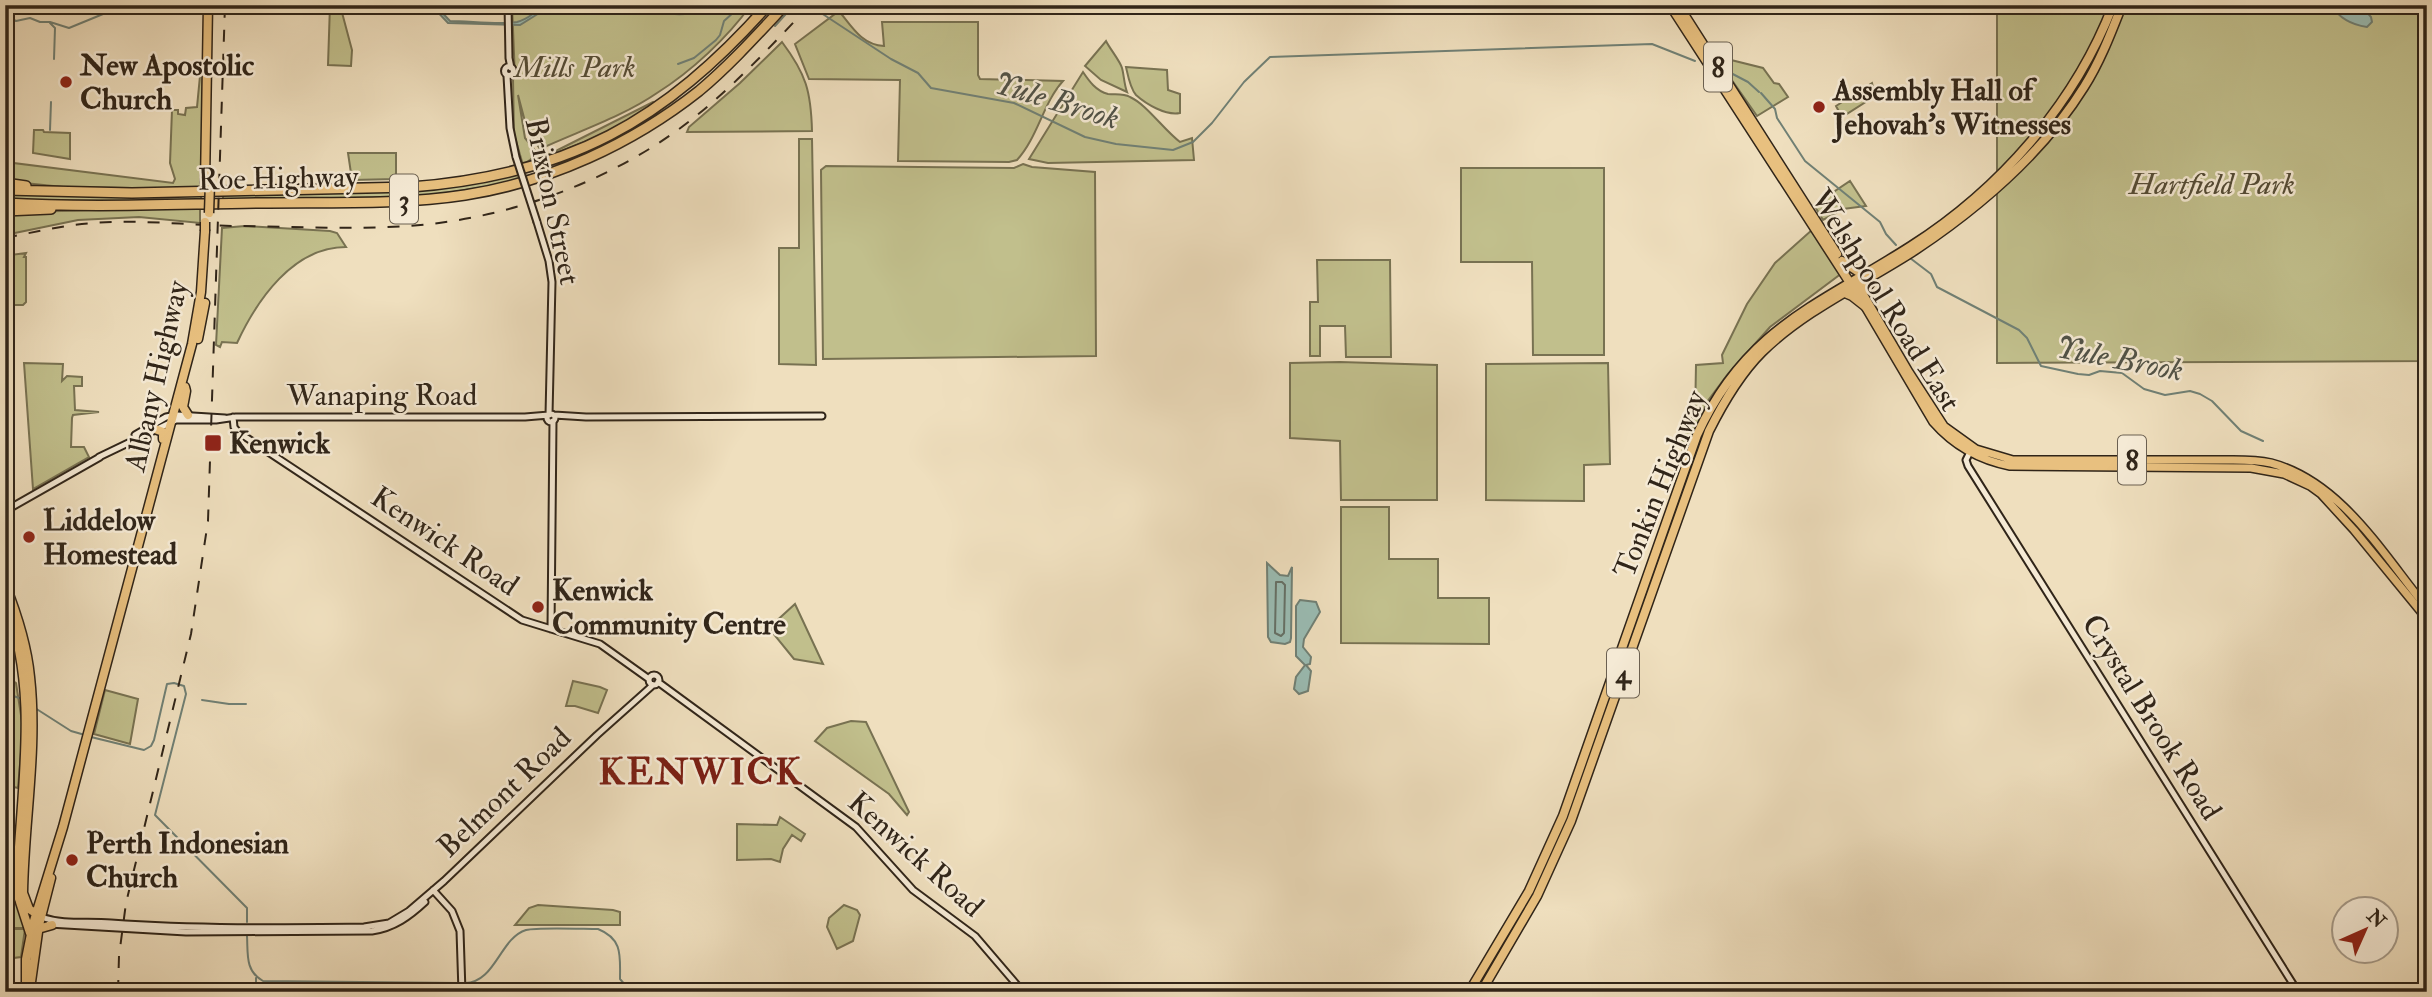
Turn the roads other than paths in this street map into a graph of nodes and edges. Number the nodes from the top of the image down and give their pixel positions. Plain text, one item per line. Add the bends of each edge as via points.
1 (210, 5) edge
2 (508, 5) edge
3 (768, 5) edge
4 (785, 5) edge
5 (1670, 5) edge
6 (1678, 5) edge
7 (2113, 5) edge
8 (2122, 5) edge
9 (1683, 20) junction
10 (5, 183) edge
11 (5, 190) edge
12 (66, 192) junction
13 (5, 203) edge
14 (126, 205) junction
15 (5, 212) edge
16 (207, 222) junction
17 (1844, 272) junction
18 (1857, 284) junction
19 (1845, 293) junction
20 (1831, 294) junction
21 (1866, 307) junction
22 (185, 387) junction
23 (198, 416) junction
24 (234, 417) junction
25 (174, 418) junction
26 (551, 418) junction
27 (822, 418) dead end
28 (155, 429) junction
29 (1973, 451) junction
30 (99, 457) junction
31 (160, 463) junction
32 (2274, 464) junction
33 (2300, 475) junction
34 (5, 511) edge
35 (5, 584) edge
36 (5, 601) edge
37 (2423, 607) edge
38 (2427, 619) edge
39 (549, 628) junction
40 (653, 681) junction
41 (29, 690) junction
42 (88, 737) junction
43 (433, 892) junction
44 (21, 899) junction
45 (38, 905) junction
46 (38, 920) junction
47 (52, 925) joint
48 (30, 936) junction
49 (462, 985) edge
50 (29, 992) edge
51 (1023, 992) edge
52 (1469, 992) edge
53 (1481, 992) edge
54 (2298, 992) edge

1 - 16 highway, Albany Highway, bridge
2 - 26 main road, Brixton Street, bridge via 509,58 504,72 509,76 510,128 552,276
3 - 12 highway, Roe Highway / 3 via 713,63 650,112 570,154 511,173 411,187
4 - 14 highway, Roe Highway / 3 via 721,71 656,121 580,162 514,184 464,195 409,199
5 - 9 highway, Welshpool Road East / 8
6 - 9 highway, Welshpool Road East / 8
7 - 18 highway, Tonkin Highway / 4 via 2069,92 2012,162 1945,222
8 - 18 highway via 2084,88 2039,146 1953,223 1870,282
9 - 17 highway, Welshpool Road East / 8
9 - 18 highway, Welshpool Road East / 8
10 - 12 highway
11 - 12 highway, Roe Highway / 3
13 - 14 highway, Roe Highway / 3
14 - 15 highway
16 - 22 highway, Albany Highway via 205,304
16 - 25 highway, Albany Highway via 199,308
17 - 18 highway, Welshpool Road East / 8
17 - 20 highway
18 - 19 highway, Tonkin Highway / 4
18 - 20 highway, Tonkin Highway / 4
18 - 21 main road, Welshpool Road East / 8
18 - 29 main road, Welshpool Road East / 8 via 1934,412
19 - 21 highway
19 - 53 highway, Tonkin Highway / 4 via 1789,328 1761,353 1719,412 1571,821 1537,896
20 - 52 highway, Tonkin Highway / 4 via 1764,340 1739,365 1710,407 1563,816 1528,891
21 - 29 main road, Welshpool Road East / 8 via 1933,422 1949,438
22 - 23 highway via 183,407
22 - 25 highway, Albany Highway
23 - 24 main road, Wanaping Road
23 - 25 main road, Wanaping Road
23 - 25 main road, Wanaping Road
24 - 26 main road, Wanaping Road
24 - 39 main road, Kenwick Road via 240,430 524,618
25 - 28 main road
25 - 30 main road via 150,426
25 - 31 highway, Albany Highway
25 - 42 highway, Albany Highway
26 - 27 main road, Wanaping Road
26 - 39 main road, Brixton Street
28 - 30 main road
28 - 31 highway via 163,433
29 - 32 main road, Welshpool Road East / 8 via 2013,460
29 - 37 main road, Welshpool Road East / 8 via 2010,466 2250,468 2284,474 2310,486 2340,513
29 - 54 main road, Crystal Brook Road via 1968,466
30 - 34 main road
31 - 42 highway, Albany Highway
32 - 33 main road, Welshpool Road East / 8
32 - 33 main road via 2295,463
33 - 37 main road, Welshpool Road East / 8 via 2343,506
35 - 41 highway via 24,640
36 - 41 highway
37 - 38 main road, Welshpool Road East / 8
39 - 40 main road, Kenwick Road via 602,645
40 - 43 main road, Belmont Road
40 - 51 main road, Kenwick Road via 856,827 913,890 975,936
41 - 44 highway via 18,877
42 - 45 highway, Albany Highway
42 - 46 highway, Albany Highway
43 - 46 main road via 398,918 371,927 159,927
43 - 47 main road via 406,919 372,931 186,932
43 - 49 main road via 454,917 461,939
44 - 45 highway via 30,906
44 - 46 highway via 25,910
44 - 48 highway
45 - 46 highway, Albany Highway
46 - 47 highway
46 - 48 highway, Albany Highway
46 - 50 highway, Albany Highway
48 - 50 highway, Albany Highway via 26,963

